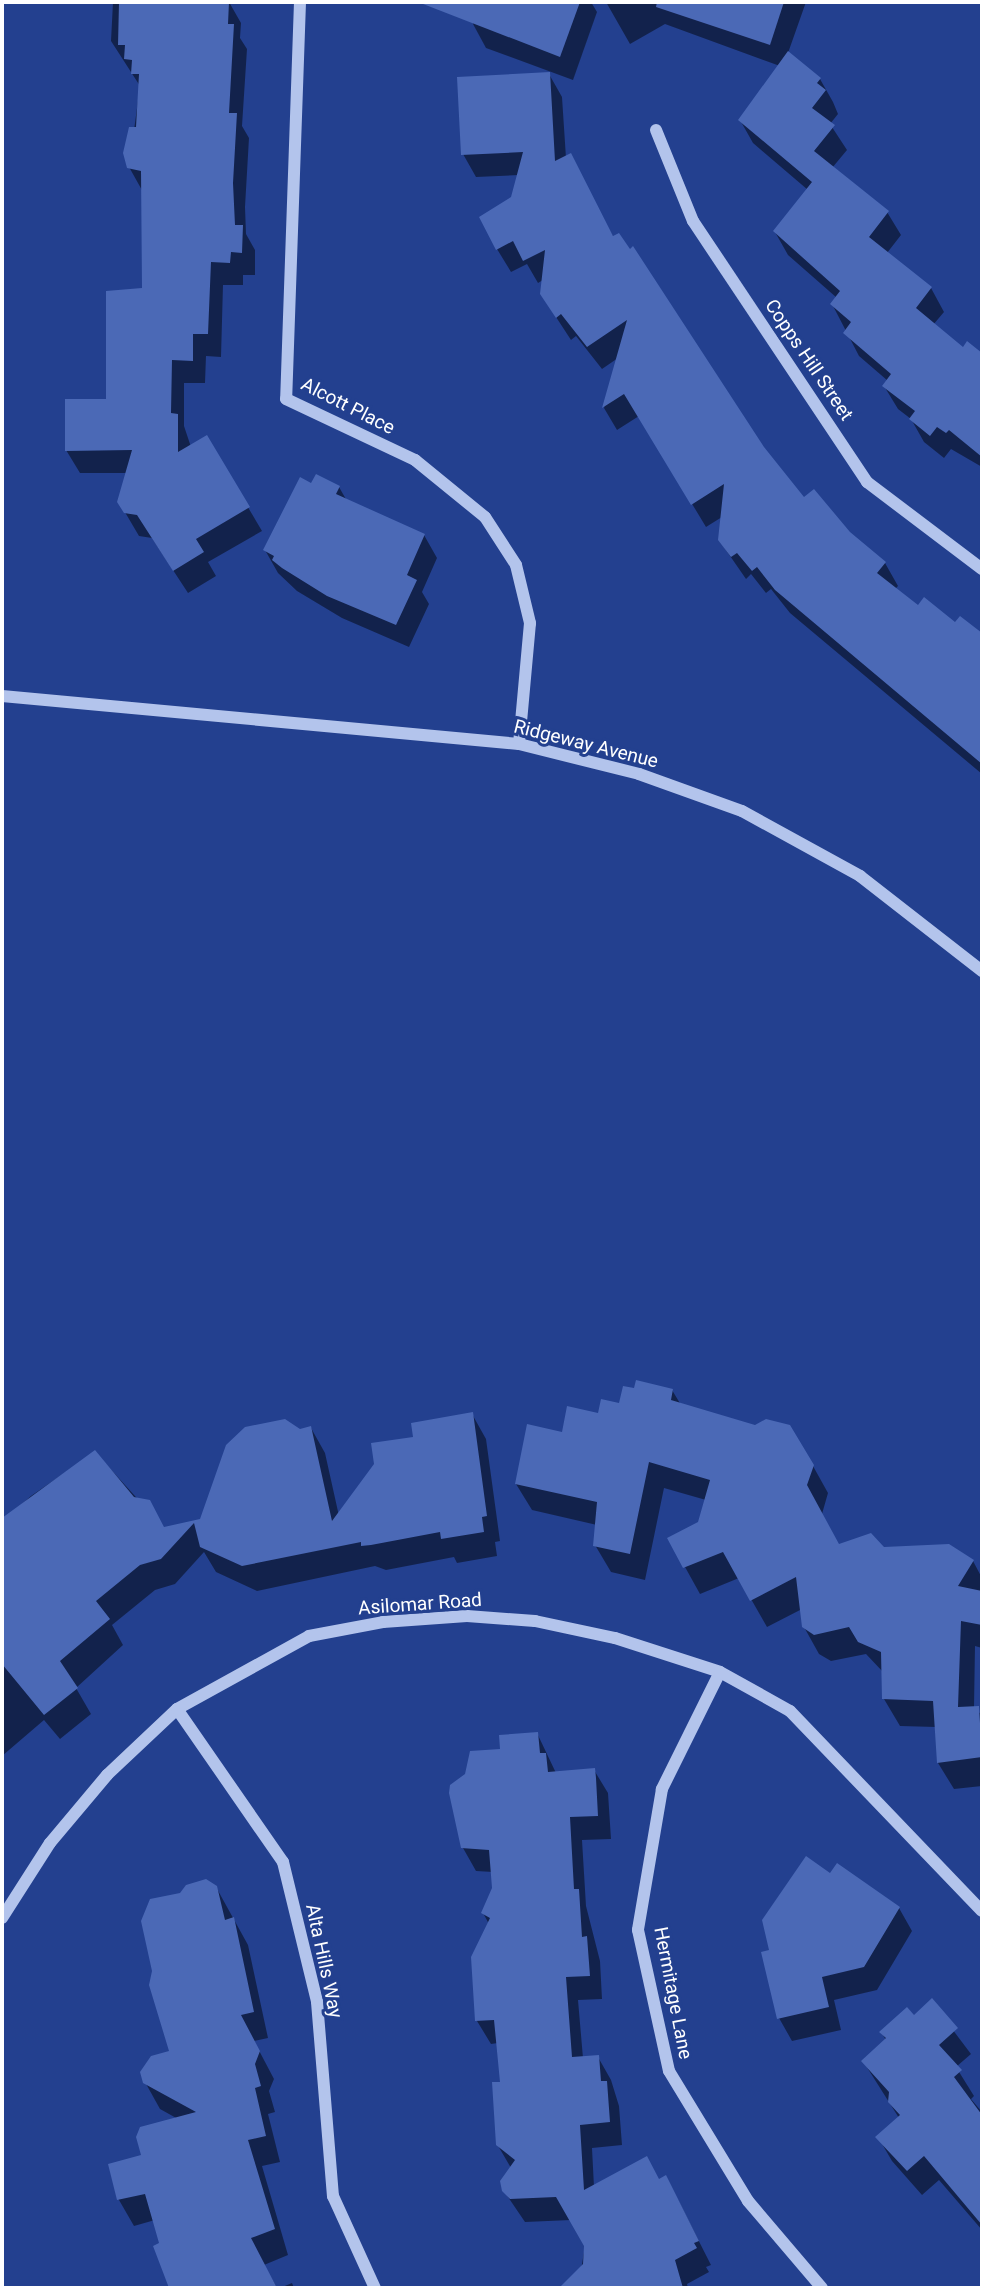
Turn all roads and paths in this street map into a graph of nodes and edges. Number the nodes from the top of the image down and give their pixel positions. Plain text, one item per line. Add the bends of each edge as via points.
1 (300, 2) edge
2 (656, 130) dead end
3 (982, 569) edge
4 (2, 696) edge
5 (519, 744) junction
6 (982, 971) edge
7 (720, 1672) junction
8 (177, 1709) junction
9 (982, 1911) edge
10 (2, 1918) edge
11 (375, 2288) edge
12 (822, 2288) edge

1 - 5 street, Alcott Place via 286,399 415,460 485,517 516,565 530,623
2 - 3 street, Copps Hill Street via 693,221 867,482
4 - 5 street, Ridgeway Avenue
5 - 6 street, Ridgeway Avenue via 639,774 742,811 860,876
7 - 8 street, Asilomar Road via 615,1638 535,1621 455,1617 383,1622 309,1636
7 - 9 street, Asilomar Road via 790,1712
7 - 12 street, Hermitage Lane via 662,1789 638,1930 669,2071 748,2201
8 - 10 street, Asilomar Road via 50,1843
8 - 11 street, Alta Hills Way via 283,1862 317,2001 333,2196

